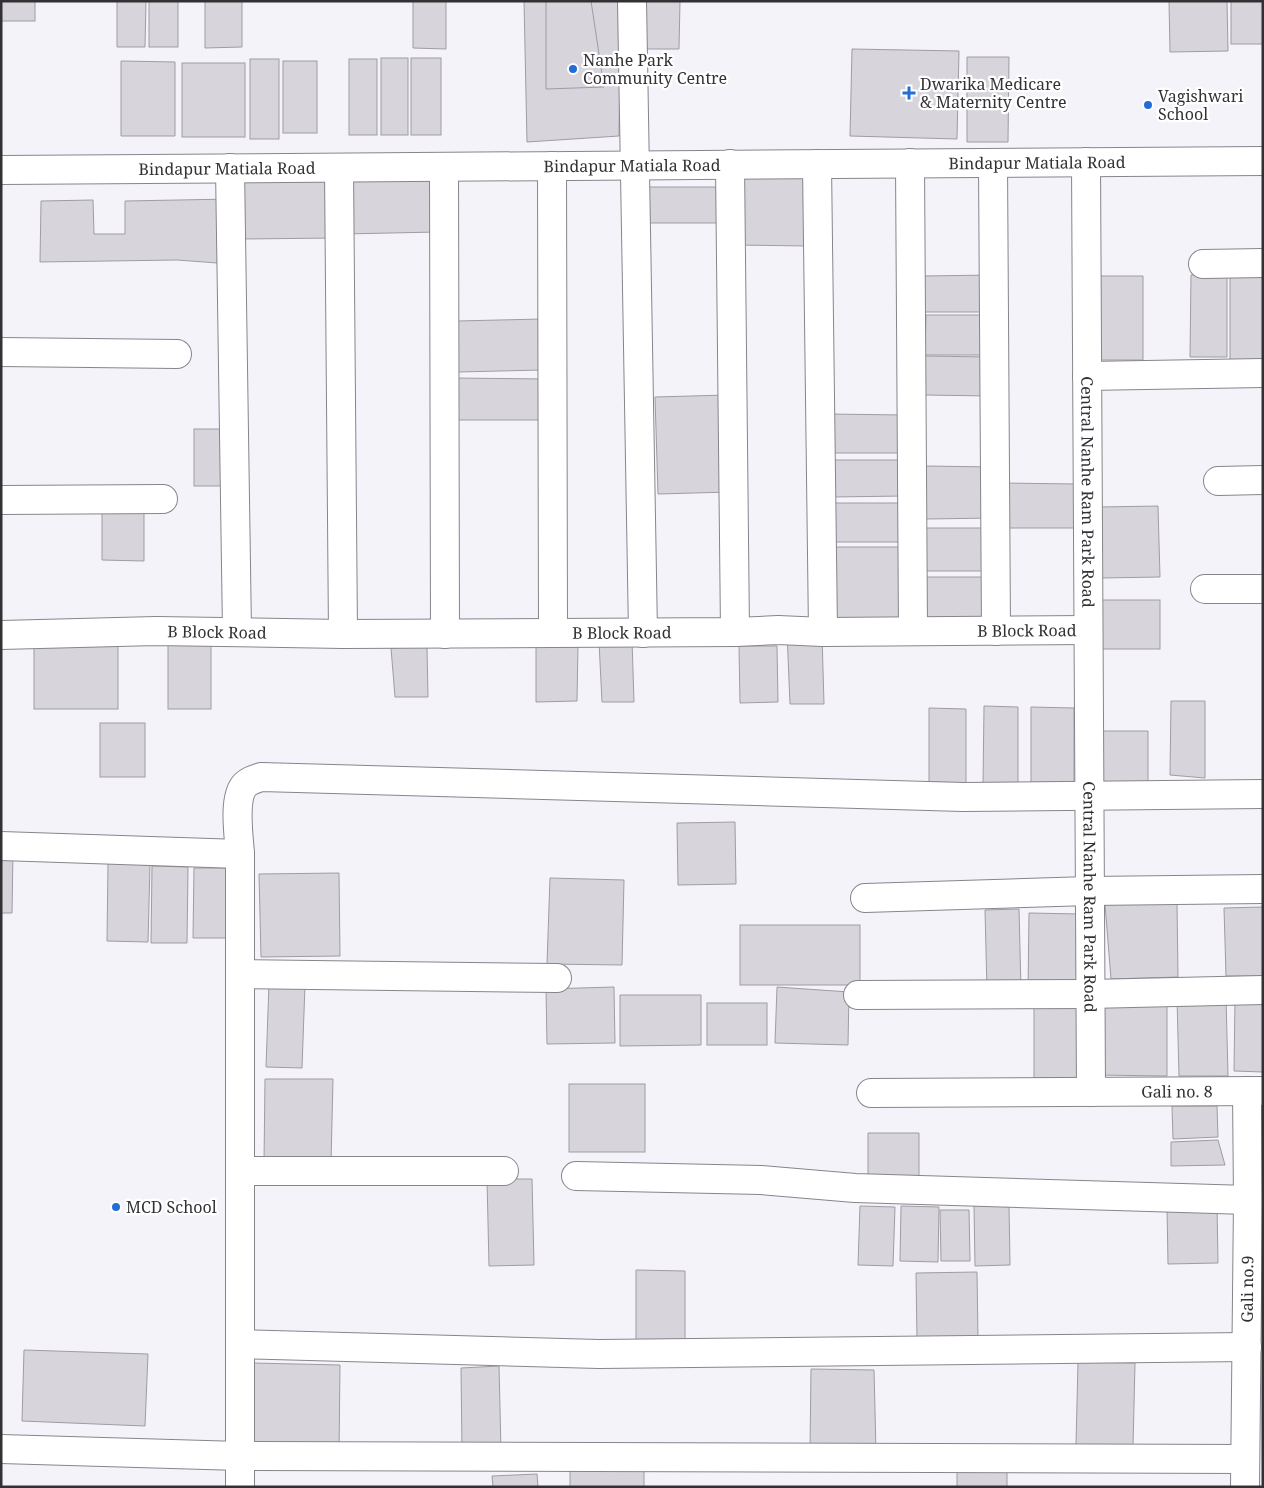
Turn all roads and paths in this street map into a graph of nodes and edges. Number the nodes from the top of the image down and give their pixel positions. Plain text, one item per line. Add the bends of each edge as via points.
1 (632, 1) edge
2 (1263, 161) edge
3 (1086, 162) junction
4 (910, 163) junction
5 (993, 163) junction
6 (730, 164) junction
7 (817, 164) junction
8 (636, 165) junction
9 (552, 166) junction
10 (444, 167) junction
11 (230, 168) junction
12 (339, 168) junction
13 (1, 170) edge
14 (1263, 263) edge
15 (1203, 264) dead end
16 (1, 352) edge
17 (177, 354) dead end
18 (1263, 373) edge
19 (1087, 376) junction
20 (1263, 480) edge
21 (1218, 481) dead end
22 (163, 498) dead end
23 (1, 500) edge
24 (1205, 589) dead end
25 (1263, 589) edge
26 (1088, 630) junction
27 (912, 631) junction
28 (996, 631) junction
29 (237, 632) junction
30 (643, 632) junction
31 (735, 632) junction
32 (823, 632) junction
33 (553, 633) junction
34 (343, 634) junction
35 (445, 634) junction
36 (1, 635) edge
37 (1089, 794) junction
38 (1263, 794) edge
39 (1, 846) edge
40 (240, 854) junction
41 (1263, 889) edge
42 (1089, 891) junction
43 (866, 898) dead end
44 (240, 974) junction
45 (557, 978) dead end
46 (1263, 990) edge
47 (1089, 994) junction
48 (858, 995) dead end
49 (1255, 1091) edge
50 (1091, 1092) junction
51 (871, 1093) dead end
52 (240, 1172) junction
53 (504, 1172) dead end
54 (576, 1176) dead end
55 (1248, 1200) junction
56 (240, 1344) junction
57 (1247, 1347) junction
58 (1, 1449) edge
59 (240, 1456) junction
60 (1245, 1459) junction
61 (240, 1487) edge
62 (1245, 1487) edge

1 - 8 street
2 - 3 street, Bindapur Matiala Road
3 - 5 street, Bindapur Matiala Road
3 - 19 street, Central Nanhe Ram Park Road
4 - 5 street, Bindapur Matiala Road
4 - 7 street, Bindapur Matiala Road
4 - 27 street
5 - 28 street
6 - 7 street, Bindapur Matiala Road
6 - 8 street, Bindapur Matiala Road
6 - 31 street
7 - 32 street
8 - 9 street, Bindapur Matiala Road
8 - 30 street
9 - 10 street, Bindapur Matiala Road
9 - 33 street
10 - 12 street, Bindapur Matiala Road
10 - 35 street
11 - 12 street, Bindapur Matiala Road
11 - 13 street, Bindapur Matiala Road
11 - 29 street
12 - 34 street
14 - 15 street
16 - 17 street
18 - 19 street
19 - 26 street, Central Nanhe Ram Park Road
20 - 21 street
22 - 23 street
24 - 25 street
26 - 28 street, B Block Road
26 - 37 street, Central Nanhe Ram Park Road
27 - 28 street, B Block Road
27 - 32 street, B Block Road
29 - 34 street, B Block Road
29 - 36 street, B Block Road
30 - 31 street, B Block Road
30 - 33 street, B Block Road
31 - 32 street, B Block Road
33 - 35 street, B Block Road
34 - 35 street, B Block Road
37 - 38 street
37 - 40 street via 964,797 261,777 243,787 238,806
37 - 42 street, Central Nanhe Ram Park Road
39 - 40 street
40 - 44 street
41 - 42 street
42 - 43 street
42 - 47 street, Central Nanhe Ram Park Road
44 - 45 street
44 - 52 street
46 - 47 street
47 - 48 street
47 - 50 street, Central Nanhe Ram Park Road
49 - 50 street, Gali no. 8
49 - 55 street, Gali no.9
50 - 51 street, Gali no. 8
52 - 53 street
52 - 56 street
54 - 55 street
55 - 57 street, Gali no.9
56 - 57 street via 599,1354
56 - 59 street
57 - 60 street, Gali no.9
58 - 59 street
59 - 60 street
59 - 61 street
60 - 62 street, Gali no.9

